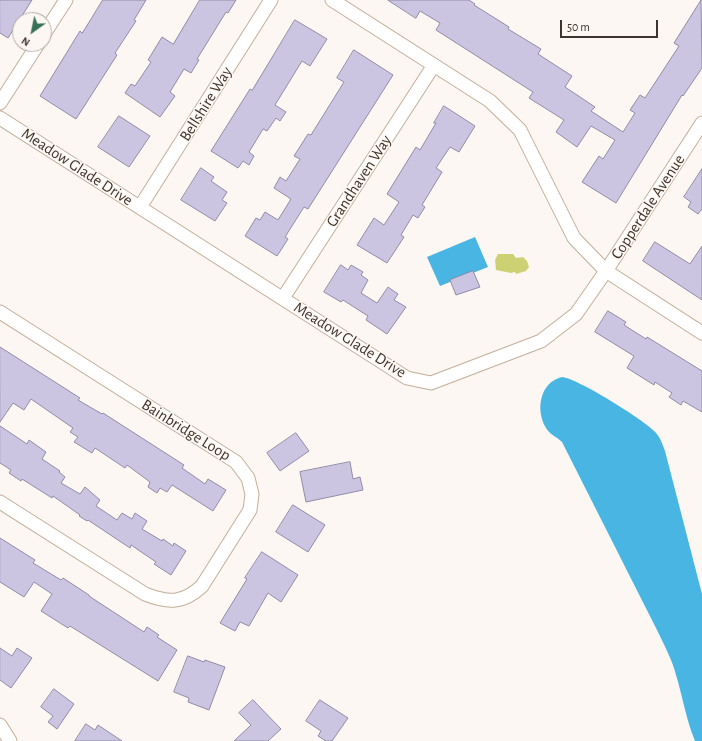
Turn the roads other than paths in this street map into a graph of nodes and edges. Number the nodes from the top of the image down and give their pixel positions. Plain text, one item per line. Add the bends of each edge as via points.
1 (66, 0) edge
2 (271, 0) edge
3 (332, 0) edge
4 (52, 22) edge
5 (33, 52) edge
6 (434, 64) junction
7 (0, 103) edge
8 (0, 118) edge
9 (701, 127) edge
10 (140, 207) junction
11 (606, 271) junction
12 (283, 298) junction
13 (0, 312) edge
14 (702, 333) edge
15 (0, 502) edge
16 (0, 726) edge
17 (10, 741) edge

1 - 4 street
2 - 10 street, Bellshire Way
3 - 6 street
5 - 7 street
6 - 11 street via 490,101 520,130 574,238
6 - 12 street, Grandhaven Way
8 - 10 street, Meadow Glade Drive
9 - 11 street, Copperdale Avenue
10 - 12 street, Meadow Glade Drive
11 - 12 street, Meadow Glade Drive via 576,314 541,341 431,383 408,378
11 - 14 street
13 - 15 street, Bainbridge Loop via 236,462 248,478 252,494 250,510 202,586 194,594 182,599 162,601 145,594
16 - 17 street

